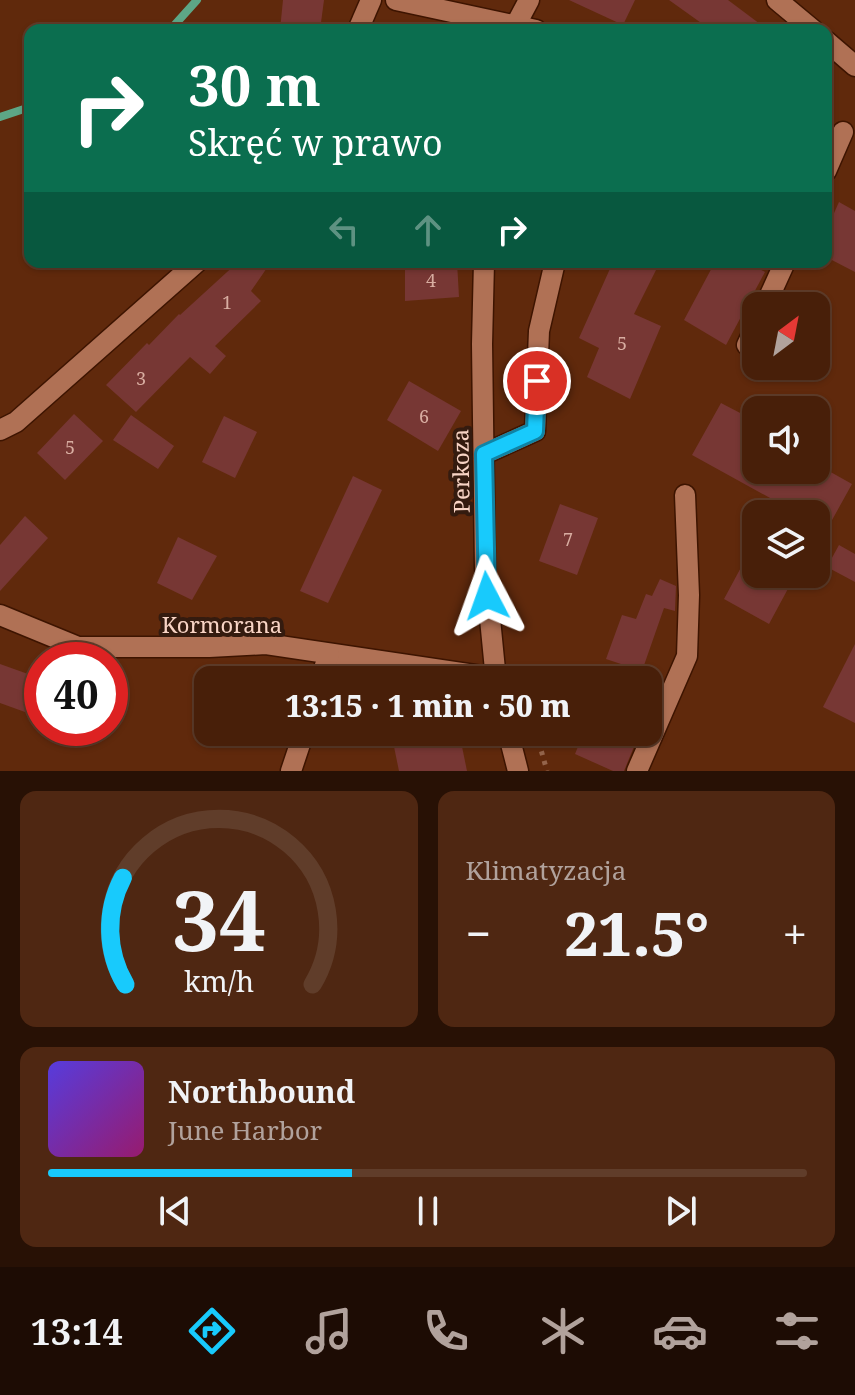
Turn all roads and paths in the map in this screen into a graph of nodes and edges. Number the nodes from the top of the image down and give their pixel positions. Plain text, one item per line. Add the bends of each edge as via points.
1 (371, 0) edge
2 (396, 0) edge
3 (529, 0) edge
4 (777, 0) edge
5 (361, 24) edge
6 (496, 24) edge
7 (515, 24) edge
8 (806, 24) edge
9 (832, 46) edge
10 (855, 66) edge
11 (841, 131) edge
12 (832, 155) edge
13 (190, 268) edge
14 (484, 268) edge
15 (554, 268) edge
16 (782, 268) edge
17 (771, 292) edge
18 (0, 430) edge
19 (484, 454) junction
20 (685, 495) dead end
21 (0, 615) edge
22 (329, 654) junction
23 (325, 666) edge
24 (409, 666) edge
25 (495, 666) edge
26 (299, 746) edge
27 (512, 746) edge
28 (540, 746) edge
29 (291, 771) edge
30 (518, 771) edge
31 (547, 771) edge
32 (637, 771) edge

1 - 5 street
2 - 6 street
3 - 7 street
4 - 8 street
9 - 10 street
11 - 12 street
13 - 18 street via 16,422
14 - 19 street, Perkoza
15 - 19 street via 539,331 535,431
16 - 17 street
19 - 25 street, Perkoza via 485,568
20 - 32 street via 687,656
21 - 22 street, Kormorana via 78,647 266,644
22 - 23 street
22 - 24 street, Kormorana
26 - 29 street
27 - 30 street
28 - 31 path

